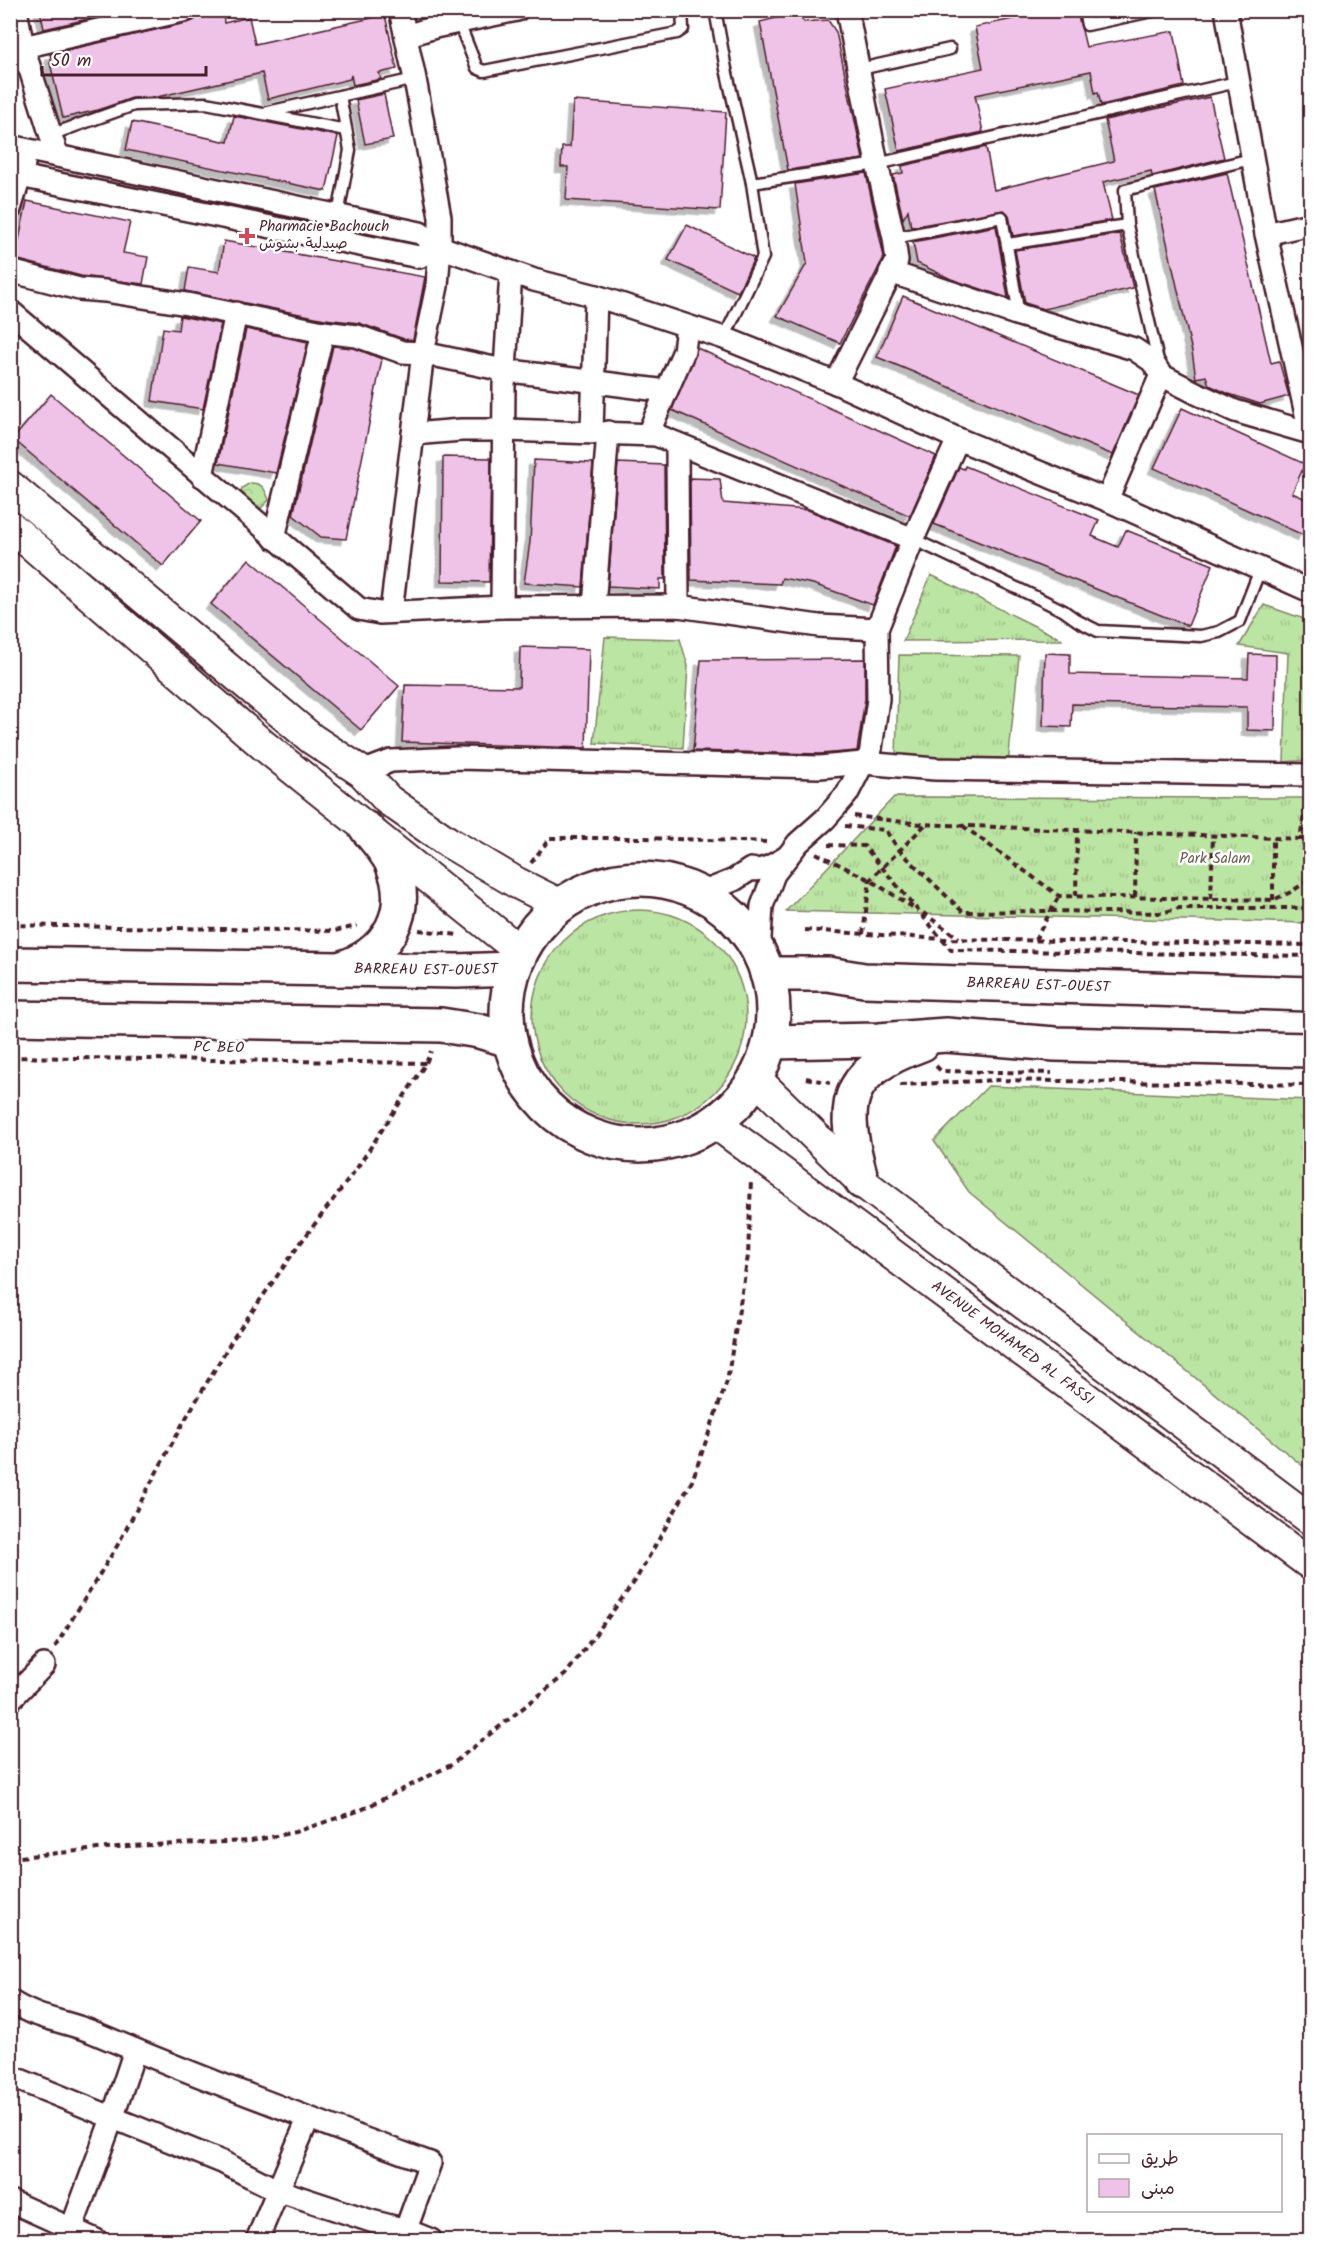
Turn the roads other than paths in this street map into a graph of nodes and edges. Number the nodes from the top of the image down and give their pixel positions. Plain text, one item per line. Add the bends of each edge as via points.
1 (16, 10) edge
2 (187, 10) edge
3 (400, 10) edge
4 (682, 10) edge
5 (715, 10) edge
6 (847, 10) edge
7 (1084, 10) edge
8 (1157, 10) edge
9 (1226, 10) edge
10 (515, 11) edge
11 (459, 23) junction
12 (406, 36) junction
13 (950, 49) dead end
14 (21, 60) edge
15 (860, 69) junction
16 (415, 79) junction
17 (1237, 82) junction
18 (340, 96) junction
19 (262, 114) junction
20 (346, 130) junction
21 (54, 145) junction
22 (19, 148) edge
23 (1251, 159) junction
24 (877, 164) junction
25 (16, 175) edge
26 (752, 183) junction
27 (10, 209) edge
28 (338, 215) junction
29 (1311, 224) edge
30 (1127, 225) junction
31 (1266, 234) junction
32 (894, 238) junction
33 (1008, 244) junction
34 (440, 247) junction
35 (10, 271) edge
36 (511, 272) junction
37 (890, 272) junction
38 (596, 296) junction
39 (10, 311) edge
40 (236, 313) junction
41 (1019, 315) junction
42 (687, 327) junction
43 (323, 332) junction
44 (724, 338) junction
45 (423, 353) junction
46 (505, 373) junction
47 (1161, 375) junction
48 (593, 381) junction
49 (836, 383) junction
50 (666, 391) junction
51 (505, 430) junction
52 (600, 432) junction
53 (1311, 433) edge
54 (413, 434) junction
55 (648, 434) junction
56 (958, 439) junction
57 (677, 444) junction
58 (202, 476) junction
59 (10, 486) edge
60 (1107, 500) junction
61 (10, 526) edge
62 (274, 538) junction
63 (913, 539) junction
64 (1261, 567) junction
65 (1311, 591) edge
66 (594, 606) junction
67 (678, 606) junction
68 (502, 607) junction
69 (391, 612) junction
70 (877, 629) junction
71 (863, 764) junction
72 (362, 772) junction
73 (1310, 780) edge
74 (367, 829) junction
75 (801, 849) junction
76 (699, 894) junction
77 (561, 905) junction
78 (517, 960) junction
79 (10, 964) edge
80 (763, 964) junction
81 (339, 969) junction
82 (1311, 994) edge
83 (10, 1018) edge
84 (946, 1035) junction
85 (509, 1040) junction
86 (770, 1042) junction
87 (1311, 1050) edge
88 (755, 1078) junction
89 (715, 1123) junction
90 (862, 1182) junction
91 (1311, 1519) edge
92 (1311, 1564) edge
93 (44, 1665) road end
94 (10, 1700) edge
95 (10, 2001) edge
96 (135, 2050) junction
97 (10, 2076) edge
98 (113, 2116) junction
99 (308, 2119) junction
100 (277, 2190) junction
101 (10, 2201) edge
102 (71, 2230) junction
103 (404, 2235) edge
104 (96, 2241) edge
105 (257, 2241) edge
106 (430, 2241) edge

1 - 14 street
2 - 14 street
3 - 12 street
4 - 11 lane via 682,29 677,33 484,71 477,68
5 - 26 lane
6 - 15 street
7 - 8 lane via 1087,25
9 - 17 street
10 - 11 street
11 - 12 street
12 - 16 street
13 - 15 lane
14 - 21 street
15 - 24 street
16 - 18 lane
16 - 34 street via 440,217
17 - 23 street
17 - 24 lane
18 - 19 lane
18 - 20 lane
19 - 20 lane
19 - 21 lane via 206,103 134,105
20 - 28 lane via 350,150
21 - 22 street
21 - 28 street
22 - 25 street
23 - 30 lane via 1125,190
23 - 31 street
24 - 26 lane
24 - 32 street
25 - 27 street
25 - 34 street via 419,257
26 - 44 lane via 763,257
28 - 34 street via 420,233
29 - 31 street
30 - 33 lane
30 - 47 lane
31 - 53 street
32 - 33 lane via 1002,217
32 - 37 street via 897,261
33 - 41 lane
34 - 36 street
34 - 45 street
35 - 40 street via 79,289
36 - 38 street
36 - 46 street
37 - 41 street
37 - 49 street
38 - 42 street
38 - 48 street
39 - 58 street
40 - 43 street
40 - 58 street
41 - 47 street via 1134,349 1152,361
42 - 44 street
42 - 50 street via 684,351
43 - 45 street via 357,336 402,352
43 - 62 street
44 - 49 street
45 - 46 street
45 - 54 street
46 - 48 street
46 - 51 street
47 - 53 street via 1235,411
47 - 60 street
48 - 50 street
48 - 52 street
49 - 56 street
50 - 55 street
51 - 52 street
51 - 54 street
51 - 68 street
52 - 55 street
52 - 66 street
54 - 69 street
55 - 57 street
56 - 60 street
56 - 63 street
57 - 63 street
57 - 67 street
58 - 62 street
59 - 72 street via 312,739
60 - 64 street
61 - 74 street via 230,717
62 - 69 street via 359,609
63 - 64 lane via 1053,605 1098,631 1184,636 1219,632 1240,621
63 - 70 street
64 - 65 street
66 - 67 street
66 - 68 street
67 - 70 street via 819,626
68 - 69 street
70 - 71 street via 875,731 870,756
71 - 72 street via 820,767 448,758 391,760
71 - 73 street
71 - 75 street via 847,794
72 - 77 street via 388,800 447,842
74 - 78 street
74 - 81 main road via 389,858 397,879 399,904 394,927 386,940 350,966
75 - 76 street via 769,867 751,869
75 - 80 street via 774,874 762,906
76 - 77 main road via 660,881 618,881 579,894
76 - 80 main road via 734,919
77 - 78 main road via 532,934
78 - 81 main road, BARREAU EST-OUEST via 457,972
78 - 85 main road via 506,1016
79 - 81 main road, BARREAU EST-OUEST
80 - 82 main road, BARREAU EST-OUEST via 864,980
80 - 86 main road via 772,996
83 - 85 main road via 441,1024
84 - 86 main road
84 - 87 main road via 1055,1044
84 - 90 main road via 883,1062 856,1088 849,1124
85 - 89 main road via 527,1083 541,1101 558,1117 589,1134 622,1144 646,1145 691,1135
86 - 88 main road
88 - 89 main road via 736,1104
88 - 90 street
89 - 92 street, AVENUE MOHAMED AL FASSI
90 - 91 street
93 - 94 street
95 - 96 street via 42,2017 85,2029
96 - 98 street
96 - 99 street
97 - 98 street
98 - 100 street
98 - 102 street
99 - 100 street
99 - 103 street via 430,2163
100 - 103 street
100 - 105 street
101 - 102 street
102 - 104 street
103 - 106 street

